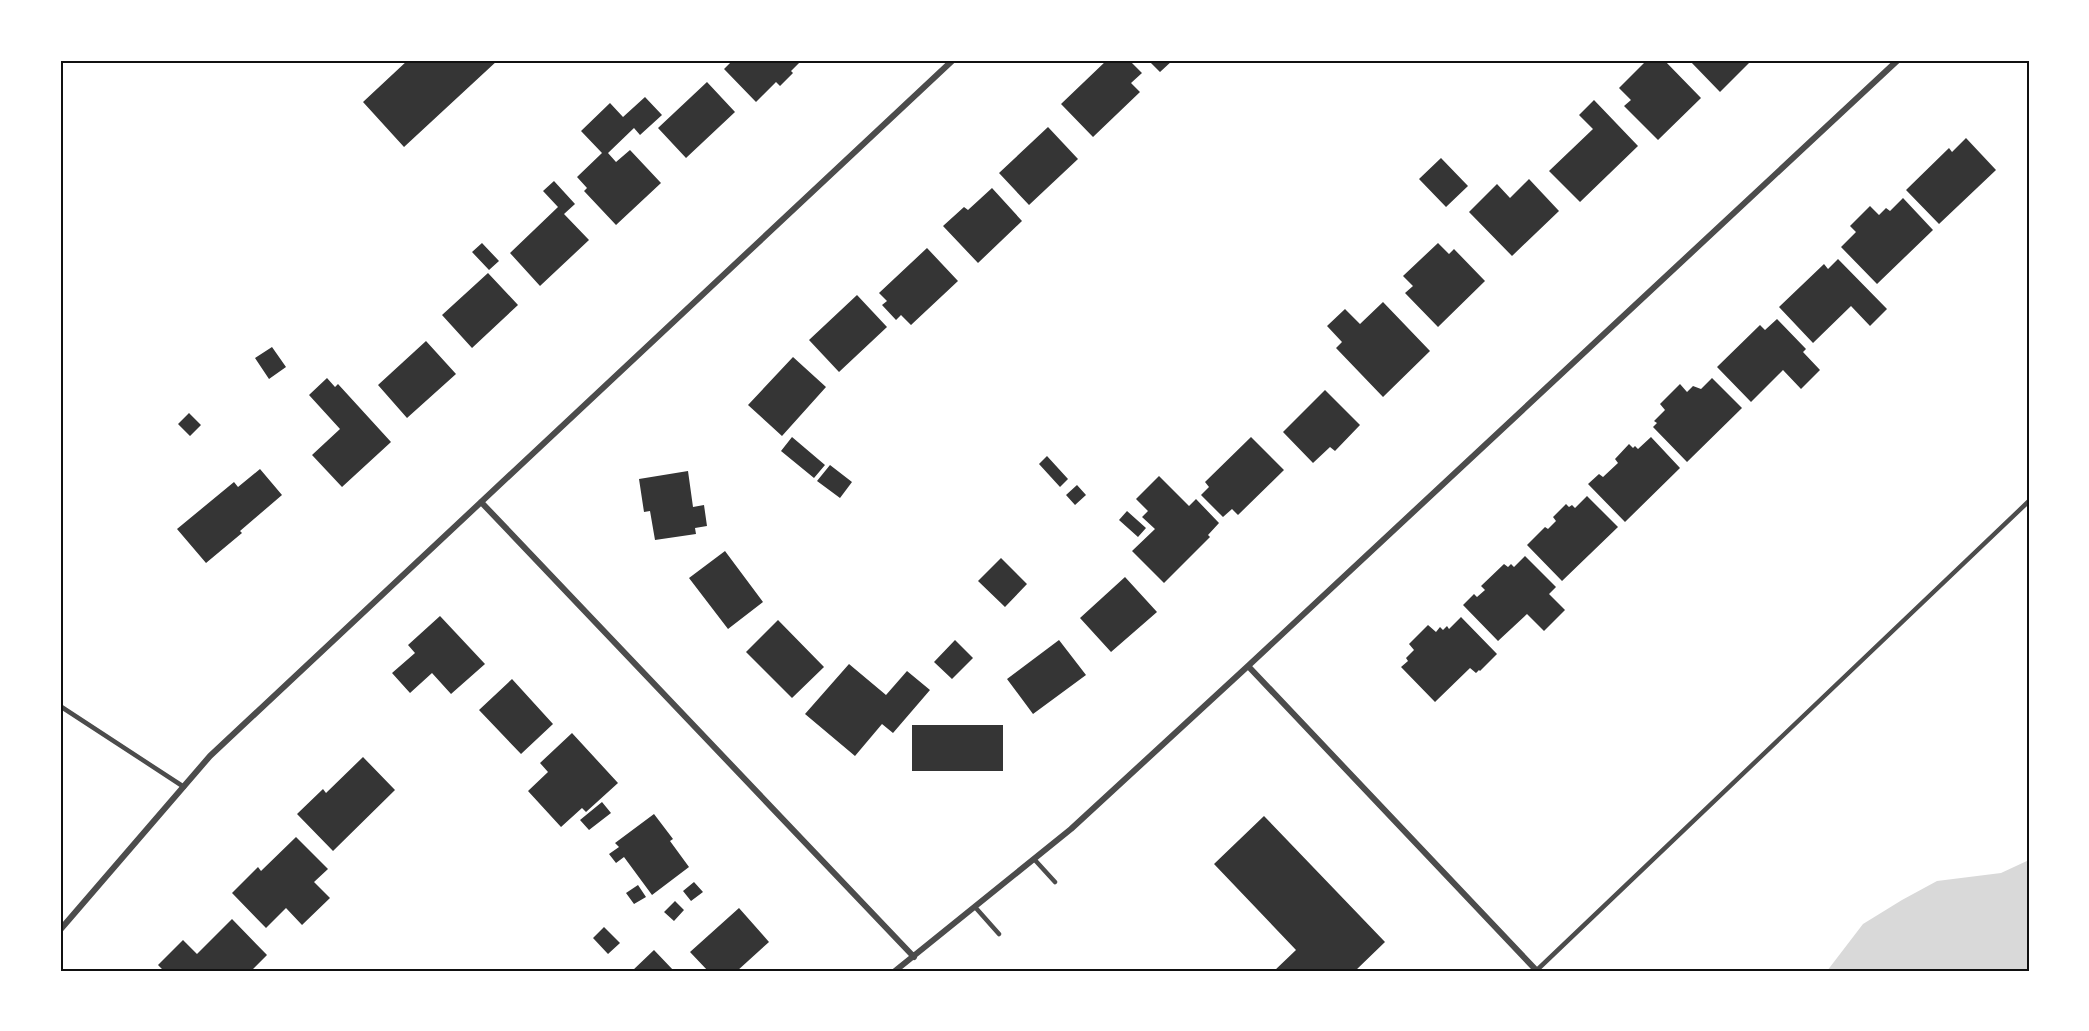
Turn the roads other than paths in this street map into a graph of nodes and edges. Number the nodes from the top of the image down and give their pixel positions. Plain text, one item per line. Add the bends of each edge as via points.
1 (952, 60) edge
2 (1898, 60) edge
3 (2029, 501) edge
4 (481, 502) junction
5 (1248, 666) junction
6 (60, 706) edge
7 (184, 787) junction
8 (1034, 859) junction
9 (1055, 882) dead end
10 (975, 908) junction
11 (60, 930) edge
12 (999, 934) dead end
13 (914, 957) junction
14 (895, 971) edge
15 (1537, 971) edge

1 - 4 street
2 - 5 street
3 - 15 lane
4 - 7 street via 210,756
4 - 13 street
5 - 8 street
5 - 15 street
6 - 7 lane
7 - 11 street
8 - 9 lane
8 - 10 street
10 - 12 lane
10 - 13 street
13 - 14 street

